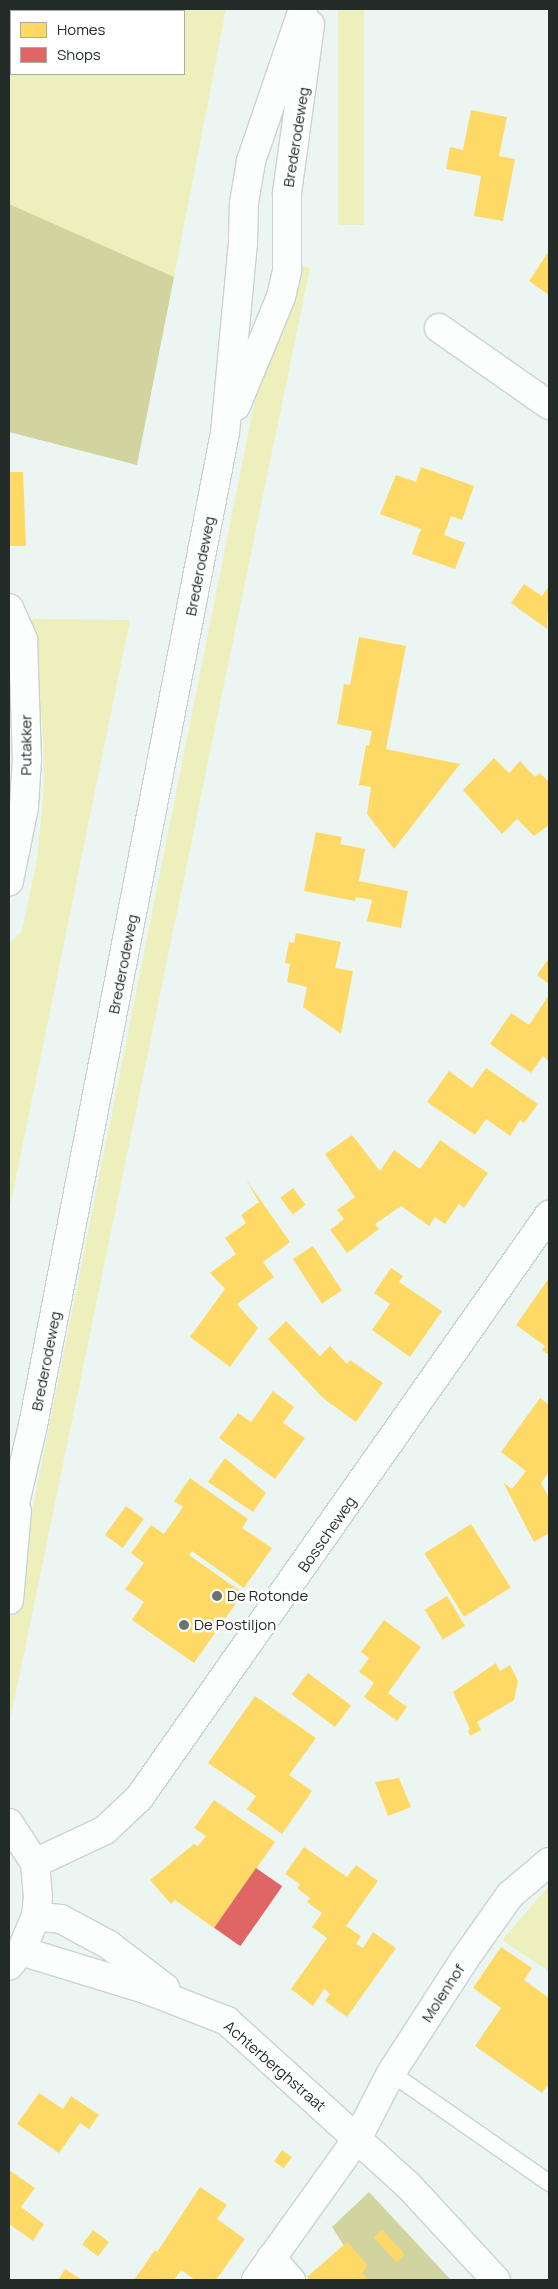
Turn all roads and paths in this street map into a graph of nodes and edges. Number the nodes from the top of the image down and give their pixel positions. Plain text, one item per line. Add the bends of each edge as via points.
1 (304, 9) edge
2 (312, 9) edge
3 (439, 328) dead end
4 (549, 405) edge
5 (225, 433) junction
6 (10, 608) edge
7 (9, 881) edge
8 (549, 1215) edge
9 (18, 1494) junction
10 (9, 1529) edge
11 (9, 1600) edge
12 (9, 1823) edge
13 (549, 1862) edge
14 (35, 1863) junction
15 (36, 1916) junction
16 (15, 1959) edge
17 (186, 2004) junction
18 (391, 2073) junction
19 (357, 2139) junction
20 (549, 2183) edge
21 (271, 2258) junction
22 (256, 2280) edge
23 (291, 2280) edge
24 (496, 2280) edge

1 - 5 street, Brederodeweg via 251,161 244,204
2 - 5 street, Brederodeweg via 287,193 287,270 281,298
3 - 4 street
5 - 9 street, Brederodeweg
6 - 7 street, Putakker via 23,640 27,759 24,807
8 - 14 street, Bosscheweg via 139,1798 104,1830
9 - 10 street, Brederodeweg
9 - 11 street, Brederodeweg
12 - 14 street
13 - 18 street, Molenhof via 510,1895
14 - 15 street
15 - 16 street
15 - 17 street, Achterberghstraat via 61,1919 109,1945
16 - 17 street, Achterberghstraat
17 - 19 street, Achterberghstraat via 227,2020
18 - 19 street, Molenhof
18 - 20 lane
19 - 21 street
19 - 24 street, Achterberghstraat via 408,2185
21 - 22 street
21 - 23 street

